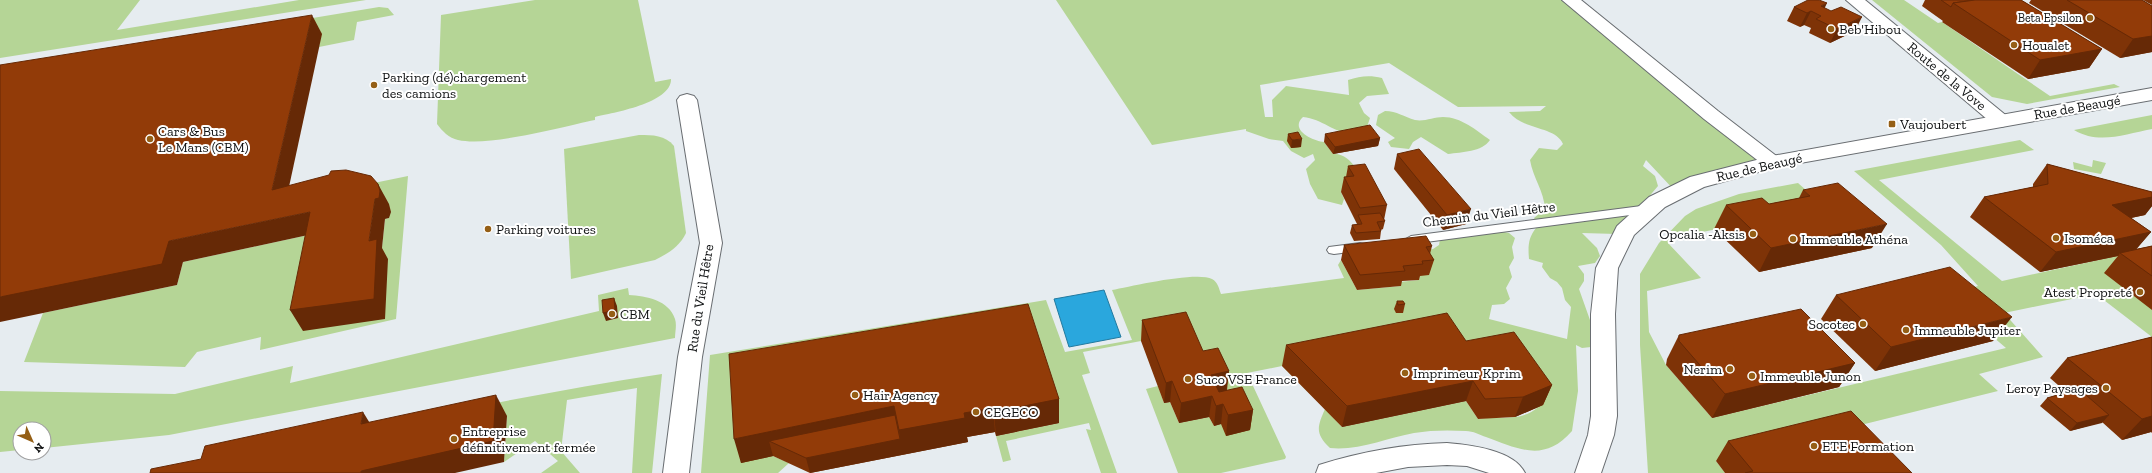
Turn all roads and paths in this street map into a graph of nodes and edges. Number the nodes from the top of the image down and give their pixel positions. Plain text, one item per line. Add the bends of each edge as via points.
1 (1572, 0) edge
2 (1855, 0) edge
3 (2152, 94) edge
4 (687, 100) dead end
5 (2001, 121) junction
6 (1772, 162) junction
7 (1649, 209) junction
8 (1400, 242) edge
9 (1370, 245) edge
10 (1334, 250) dead end
11 (676, 473) edge
12 (1329, 473) edge
13 (1512, 473) edge
14 (1588, 473) edge

1 - 6 street
2 - 5 street, Route de la Vove
3 - 5 street, Rue de Beaugé
4 - 11 street, Rue du Vieil Hêtre via 711,243 690,357
5 - 6 street, Rue de Beaugé
6 - 7 street, Rue de Beaugé via 1697,182 1676,191
7 - 8 lane, Chemin du Vieil Hêtre
7 - 14 street, Rue de Beaugé via 1625,231 1607,268 1603,314 1604,416 1601,435
9 - 10 lane
12 - 13 street via 1407,455 1450,452 1489,460

